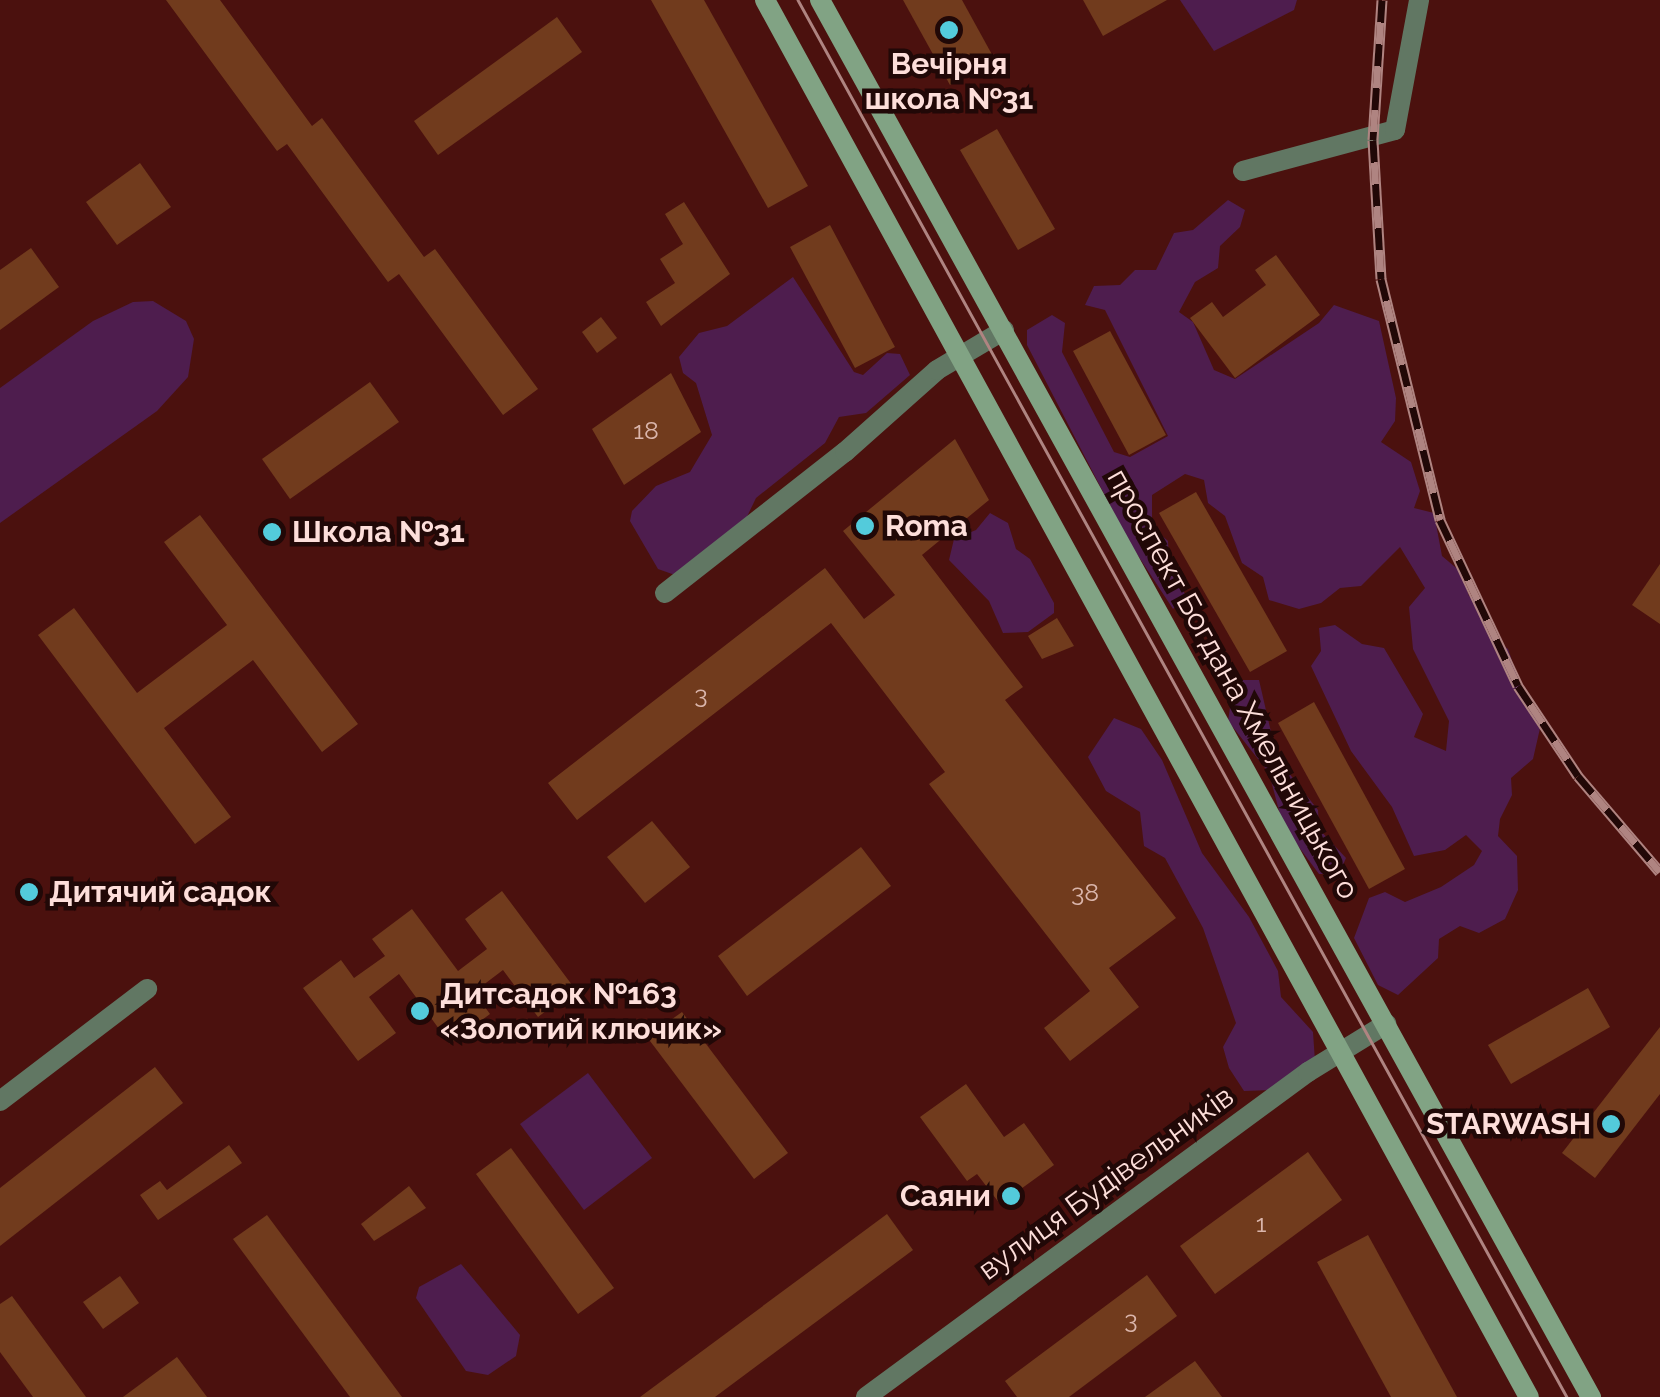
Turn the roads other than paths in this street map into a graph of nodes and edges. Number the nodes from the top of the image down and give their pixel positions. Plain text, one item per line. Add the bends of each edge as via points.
1 (764, 0) edge
2 (820, 0) edge
3 (1419, 0) edge
4 (1243, 171) dead end
5 (1004, 330) junction
6 (959, 356) junction
7 (665, 593) dead end
8 (147, 988) dead end
9 (1386, 1024) junction
10 (1342, 1050) junction
11 (0, 1101) edge
12 (866, 1397) edge
13 (1529, 1397) edge
14 (1591, 1397) edge

1 - 6 main road
2 - 5 main road, проспект Богдана Хмельницького
3 - 4 street via 1394,130
5 - 6 street
5 - 9 main road, проспект Богдана Хмельницького
6 - 7 street
6 - 10 main road
8 - 11 street
9 - 10 street, вулиця Будівельників
9 - 14 main road, проспект Богдана Хмельницького
10 - 12 street, вулиця Будівельників
10 - 13 main road

